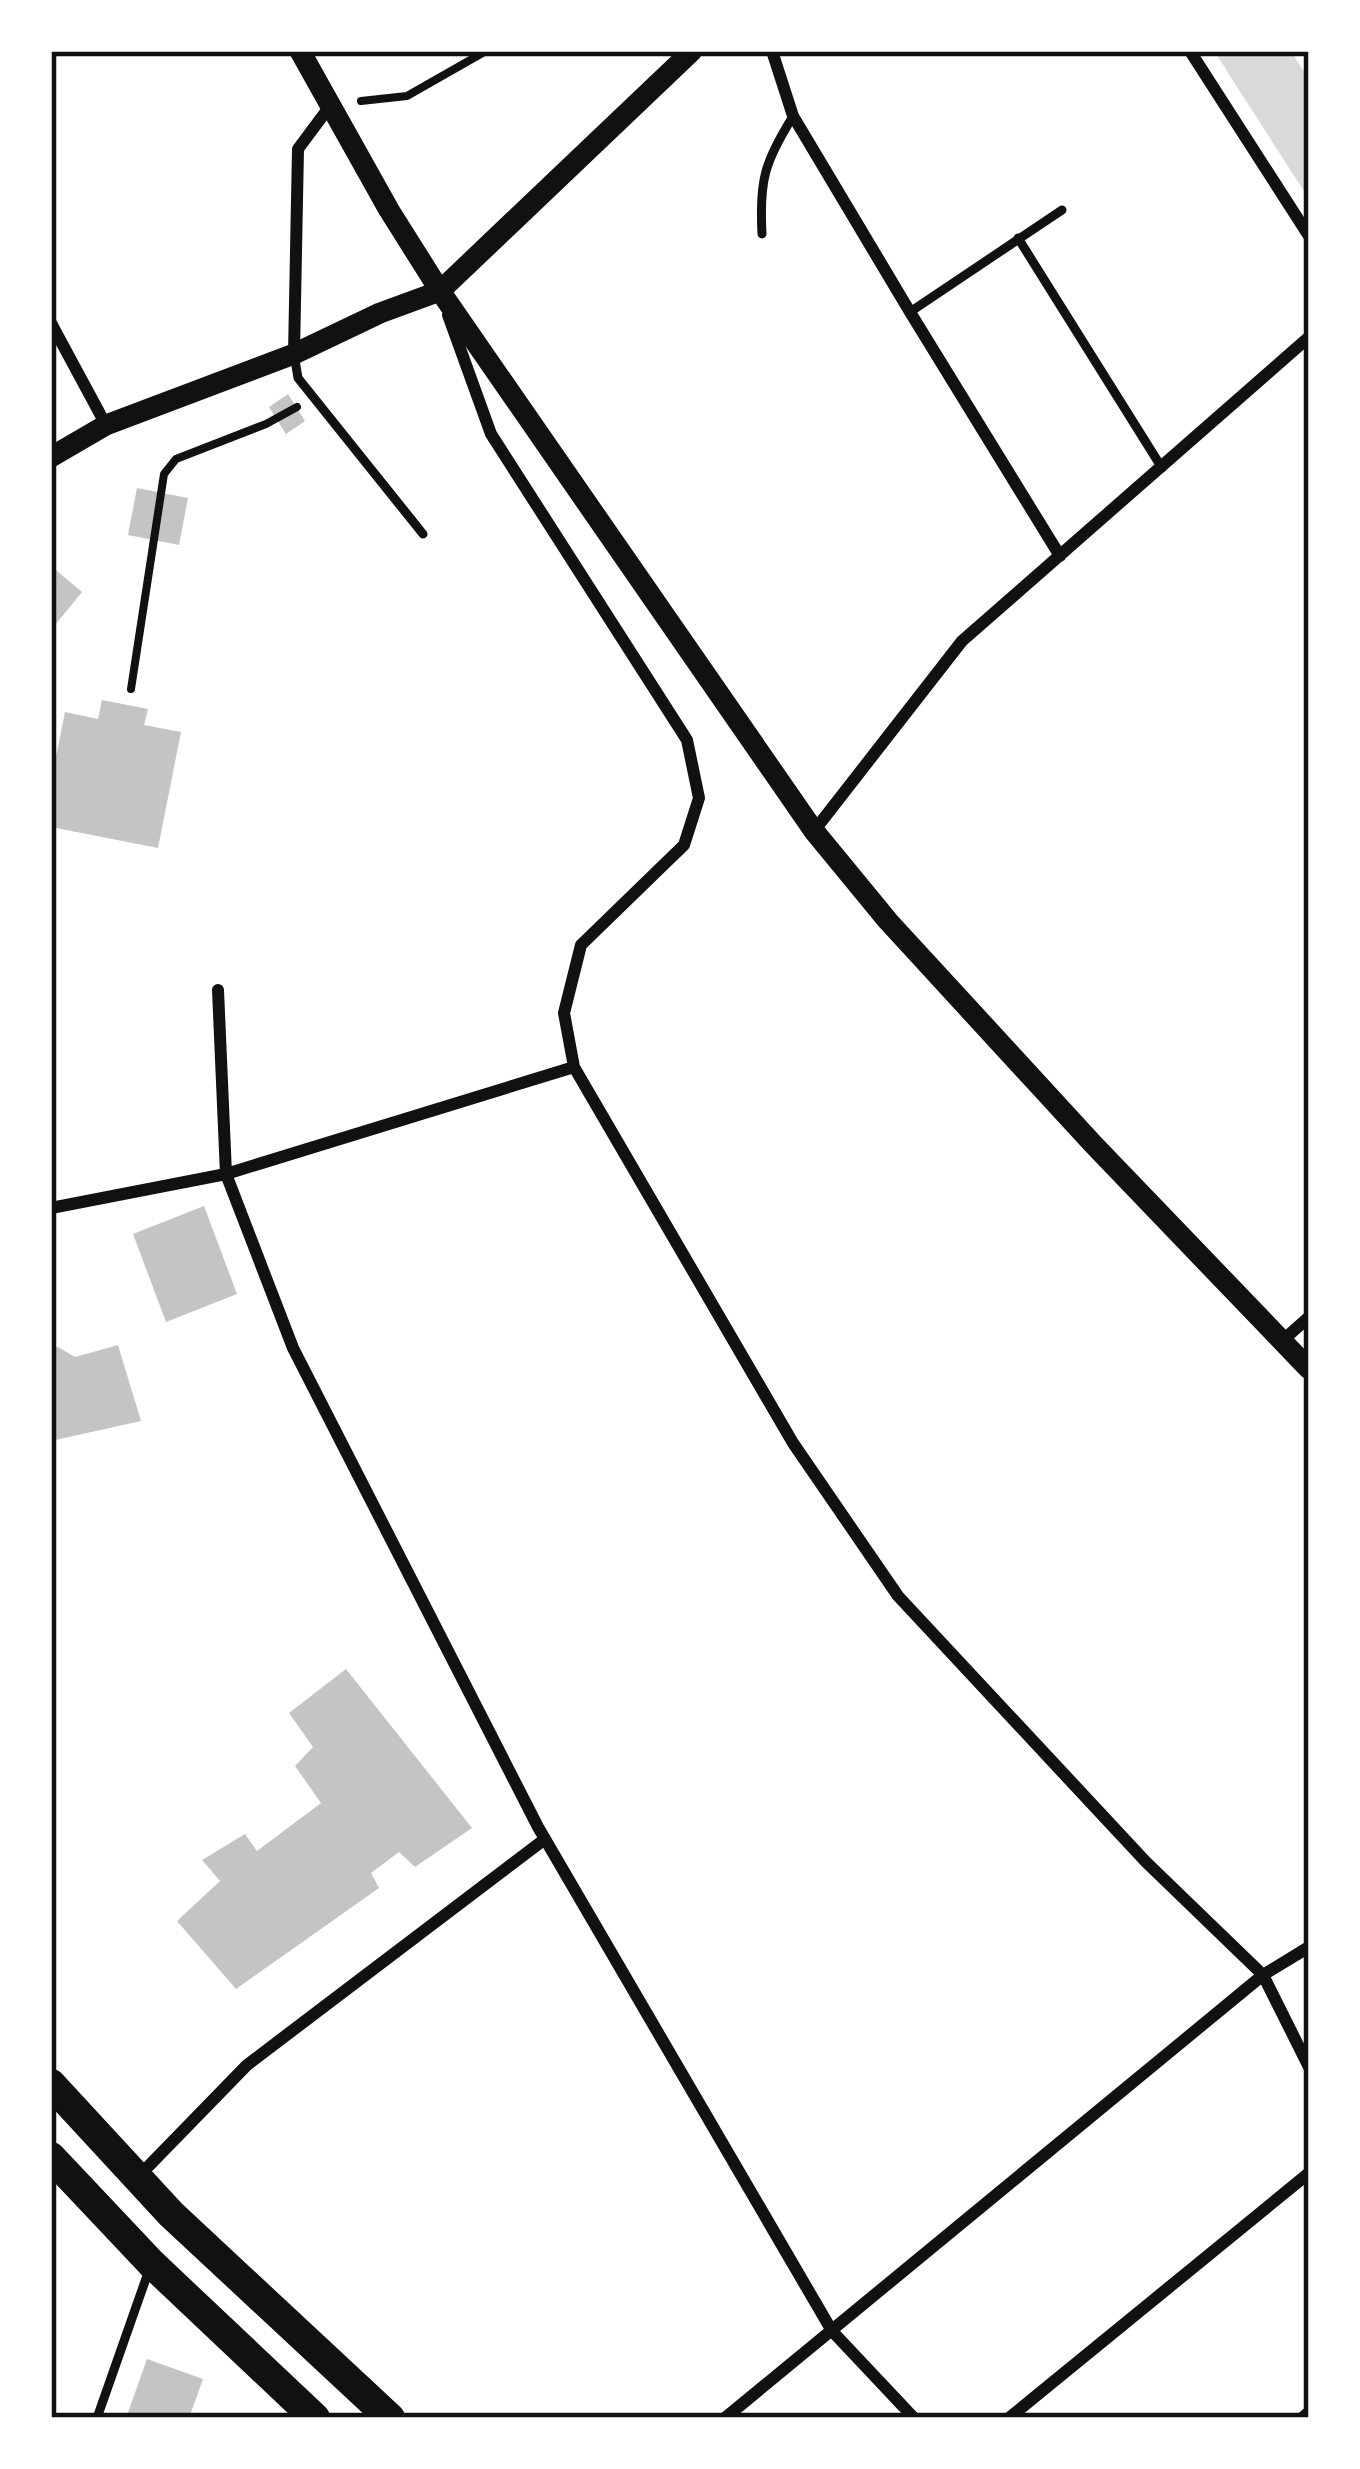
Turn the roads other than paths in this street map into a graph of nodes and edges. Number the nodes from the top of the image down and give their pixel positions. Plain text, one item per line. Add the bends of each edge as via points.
1 (300, 51) edge
2 (692, 51) edge
3 (772, 51) edge
4 (1190, 51) edge
5 (332, 110) junction
6 (793, 116) junction
7 (1062, 210) dead end
8 (762, 234) dead end
9 (1309, 236) edge
10 (1018, 238) junction
11 (440, 291) junction
12 (910, 312) junction
13 (51, 323) edge
14 (1309, 337) edge
15 (294, 354) junction
16 (106, 425) junction
17 (51, 457) edge
18 (1162, 468) junction
19 (423, 534) dead end
20 (1060, 556) junction
21 (814, 831) junction
22 (218, 990) dead end
23 (574, 1067) junction
24 (226, 1174) junction
25 (51, 1208) edge
26 (1309, 1316) edge
27 (1282, 1341) junction
28 (1309, 1369) edge
29 (545, 1839) junction
30 (1309, 1948) edge
31 (1263, 1975) junction
32 (1309, 2067) edge
33 (51, 2084) edge
34 (51, 2157) edge
35 (1309, 2173) edge
36 (137, 2178) junction
37 (152, 2264) junction
38 (832, 2331) junction
39 (1309, 2412) edge
40 (97, 2418) edge
41 (315, 2418) edge
42 (390, 2418) edge
43 (724, 2418) edge
44 (914, 2418) edge
45 (1009, 2418) edge
46 (1302, 2418) edge

1 - 5 street
2 - 11 street
3 - 6 street
4 - 9 street
5 - 11 street
5 - 15 street via 298,148
6 - 8 lane via 770,154
6 - 12 street
7 - 10 lane
10 - 12 lane
10 - 18 lane
11 - 15 street
11 - 21 street
11 - 23 street via 490,434 687,740 699,798 684,844 581,946 564,1013
12 - 20 street
13 - 16 street
14 - 18 street
15 - 16 street
15 - 19 lane via 298,379
16 - 17 street
18 - 20 street
20 - 21 street via 962,641
21 - 27 street via 888,921
22 - 24 street
23 - 24 street
23 - 31 street via 794,1443 898,1596
24 - 25 street
24 - 29 street via 293,1348
26 - 27 street
27 - 28 street
29 - 36 street via 247,2065
29 - 38 street
30 - 31 street
31 - 32 street
31 - 38 street
33 - 36 main road
34 - 37 main road
35 - 45 street
36 - 42 main road
37 - 40 lane
37 - 41 main road
38 - 43 street
38 - 44 street
39 - 46 street

